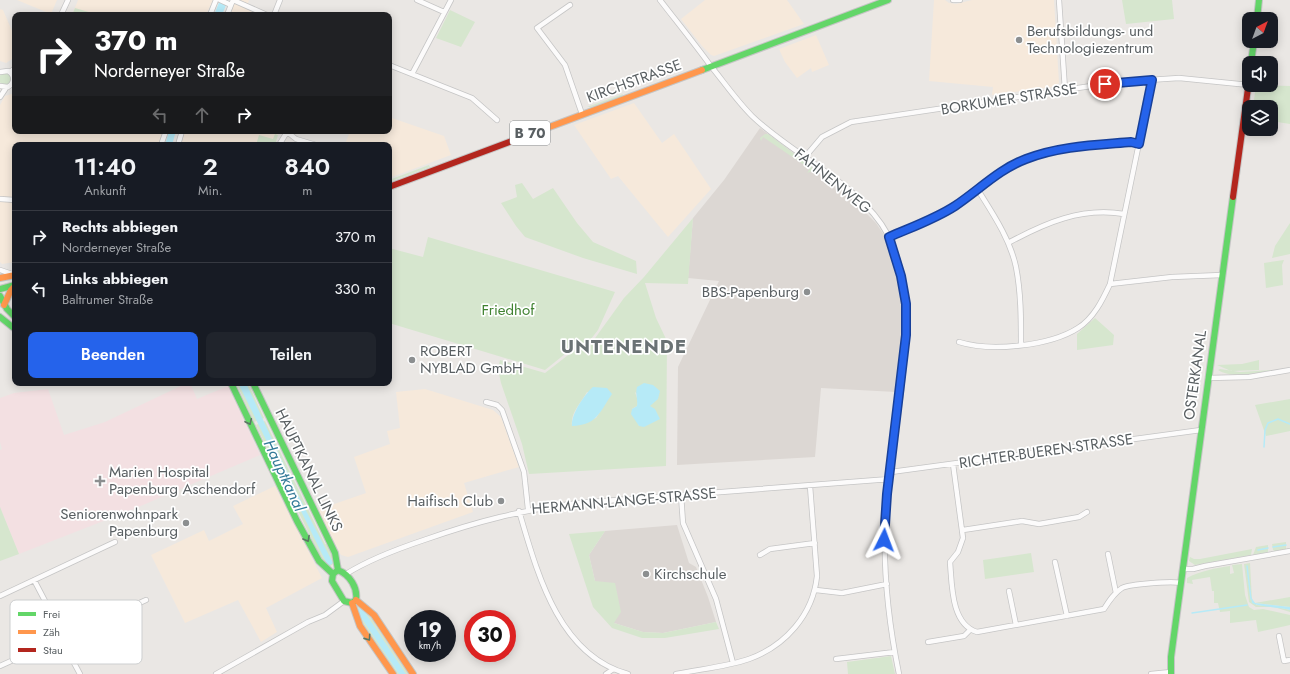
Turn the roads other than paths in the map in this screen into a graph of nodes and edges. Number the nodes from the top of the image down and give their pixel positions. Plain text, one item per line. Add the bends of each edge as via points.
1 (68, 0) edge
2 (216, 0) edge
3 (220, 0) edge
4 (280, 0) edge
5 (417, 0) edge
6 (451, 0) edge
7 (660, 0) edge
8 (888, 0) edge
9 (953, 0) edge
10 (960, 0) edge
11 (1059, 0) edge
12 (1259, 0) edge
13 (231, 2) edge
14 (570, 5) dead end
15 (62, 12) edge
16 (211, 12) edge
17 (228, 12) edge
18 (259, 12) edge
19 (275, 12) edge
20 (444, 12) junction
21 (1258, 12) edge
22 (712, 66) junction
23 (392, 67) edge
24 (0, 72) edge
25 (10, 72) joint
26 (412, 74) junction
27 (12, 77) edge
28 (1152, 80) junction
29 (1242, 84) edge
30 (0, 86) edge
31 (12, 86) edge
32 (6, 88) junction
33 (1065, 90) junction
34 (1247, 92) edge
35 (0, 97) edge
36 (582, 114) junction
37 (497, 120) dead end
38 (289, 134) edge
39 (307, 142) edge
40 (1139, 144) junction
41 (805, 157) junction
42 (392, 186) edge
43 (978, 190) junction
44 (0, 199) edge
45 (12, 200) edge
46 (1124, 214) junction
47 (889, 237) junction
48 (1008, 243) junction
49 (0, 270) edge
50 (12, 274) edge
51 (12, 275) edge
52 (1222, 275) junction
53 (0, 278) edge
54 (1110, 284) junction
55 (12, 286) edge
56 (0, 289) edge
57 (12, 289) edge
58 (0, 296) edge
59 (4, 305) junction
60 (12, 314) edge
61 (0, 317) edge
62 (12, 327) edge
63 (959, 342) dead end
64 (1021, 344) junction
65 (1290, 370) edge
66 (1208, 378) junction
67 (232, 386) edge
68 (254, 386) edge
69 (486, 402) dead end
70 (1201, 430) junction
71 (953, 464) junction
72 (891, 472) junction
73 (890, 479) junction
74 (810, 486) junction
75 (680, 495) junction
76 (528, 509) junction
77 (519, 511) junction
78 (1088, 512) dead end
79 (963, 530) junction
80 (115, 542) dead end
81 (814, 543) junction
82 (1290, 552) edge
83 (1108, 554) dead end
84 (760, 555) dead end
85 (1055, 562) dead end
86 (1183, 569) junction
87 (336, 572) junction
88 (346, 574) junction
89 (34, 580) junction
90 (1181, 583) junction
91 (887, 584) junction
92 (816, 590) junction
93 (1009, 591) dead end
94 (1116, 593) junction
95 (0, 596) edge
96 (44, 600) edge
97 (146, 600) dead end
98 (344, 601) junction
99 (354, 601) junction
100 (142, 602) edge
101 (1067, 616) junction
102 (1016, 625) junction
103 (970, 630) junction
104 (1279, 636) dead end
105 (928, 642) dead end
106 (895, 652) junction
107 (836, 660) dead end
108 (1290, 660) edge
109 (10, 661) edge
110 (733, 663) junction
111 (75, 664) edge
112 (0, 666) edge
113 (612, 670) junction
114 (1171, 673) edge
115 (80, 674) edge
116 (216, 674) edge
117 (393, 674) edge
118 (413, 674) edge
119 (606, 674) edge
120 (628, 674) edge
121 (676, 674) edge
122 (900, 674) edge
123 (1151, 674) edge

1 - 15 street
2 - 16 street
3 - 13 street
4 - 19 street
5 - 20 street
6 - 20 street
7 - 22 street, FAHNENWEG
8 - 22 main road, KIRCHSTRASSE / B 70
9 - 10 street
11 - 33 street
12 - 21 main road
13 - 17 street
13 - 18 street
14 - 36 street via 537,28 565,65
20 - 26 street
22 - 36 main road, KIRCHSTRASSE / B 70
22 - 41 street, FAHNENWEG via 725,86 752,116
23 - 26 street
24 - 25 street
25 - 27 street
26 - 37 street via 472,98
28 - 29 street, BORKUMER STRASSE via 1179,78
28 - 33 street, BORKUMER STRASSE
28 - 40 street
30 - 32 street
31 - 32 street
32 - 35 street
33 - 41 street, BORKUMER STRASSE via 851,122 822,138
34 - 52 main road, OSTERKANAL
36 - 42 main road, KIRCHSTRASSE / B 70
38 - 39 street
40 - 43 street via 1131,142 1045,152 1006,168
40 - 46 street
41 - 47 street, FAHNENWEG via 868,208
43 - 47 street via 941,214
43 - 48 street
44 - 45 street
46 - 48 street via 1082,214 1051,221
46 - 54 street
47 - 72 street, FAHNENWEG via 901,276 906,304 906,335
48 - 64 street via 1016,266 1020,296
49 - 50 street
51 - 53 main road
52 - 54 street via 1172,277
52 - 66 main road, OSTERKANAL
54 - 64 street via 1094,314 1079,328 1057,338
55 - 56 main road
57 - 59 main road
58 - 59 main road
59 - 60 main road
61 - 62 main road
63 - 64 street via 975,347
65 - 66 street via 1249,377
66 - 70 main road, OSTERKANAL
67 -> 87 main road via 295,517 319,561
68 - 87 main road, HAUPTKANAL LINKS via 335,553
69 - 76 street via 502,410 524,472
70 - 71 street, RICHTER-BUEREN-STRASSE
70 - 86 main road, OSTERKANAL
71 - 72 street, RICHTER-BUEREN-STRASSE
71 - 79 street
72 - 73 street, FAHNENWEG
73 - 74 street, HERMANN-LANGE-STRASSE
73 - 91 street, FAHNENWEG via 884,540
74 - 75 street, HERMANN-LANGE-STRASSE
74 - 81 street
75 - 76 street, HERMANN-LANGE-STRASSE
75 - 110 street via 683,523 716,599
76 - 77 street, HERMANN-LANGE-STRASSE
77 - 88 street, HERMANN-LANGE-STRASSE via 449,531 390,552
77 - 113 street via 535,566 556,613 573,638 593,657
78 - 79 street via 1079,518 1040,524 1022,521
79 - 103 street via 962,544 950,562 956,610
80 - 89 street
81 - 84 street via 770,549
81 - 92 street
82 - 86 street via 1212,564 1193,570
83 - 94 street
85 - 101 street
86 - 90 main road, OSTERKANAL
87 - 88 main road
87 - 98 main road, HAUPTKANAL LINKS via 332,581
88 - 99 main road via 357,593
89 - 95 street
89 - 96 street
90 - 94 street via 1173,581 1124,587
90 - 114 main road, OSTERKANAL
91 - 92 street via 842,593
91 - 106 street, FAHNENWEG
92 - 110 street via 810,606 789,633 765,651
93 - 102 street
94 - 101 street via 1104,609
97 - 100 street
98 - 99 main road
98 - 116 street via 325,615
99 -> 117 main road via 360,626
99 - 118 main road via 374,615
101 - 102 street
102 - 103 street via 977,632
103 - 105 street via 964,636
104 - 108 street via 1284,661
106 - 107 street
106 - 122 street, FAHNENWEG
109 - 112 street
110 - 121 street
111 - 115 street
113 - 119 street
113 - 120 street
114 - 123 street

